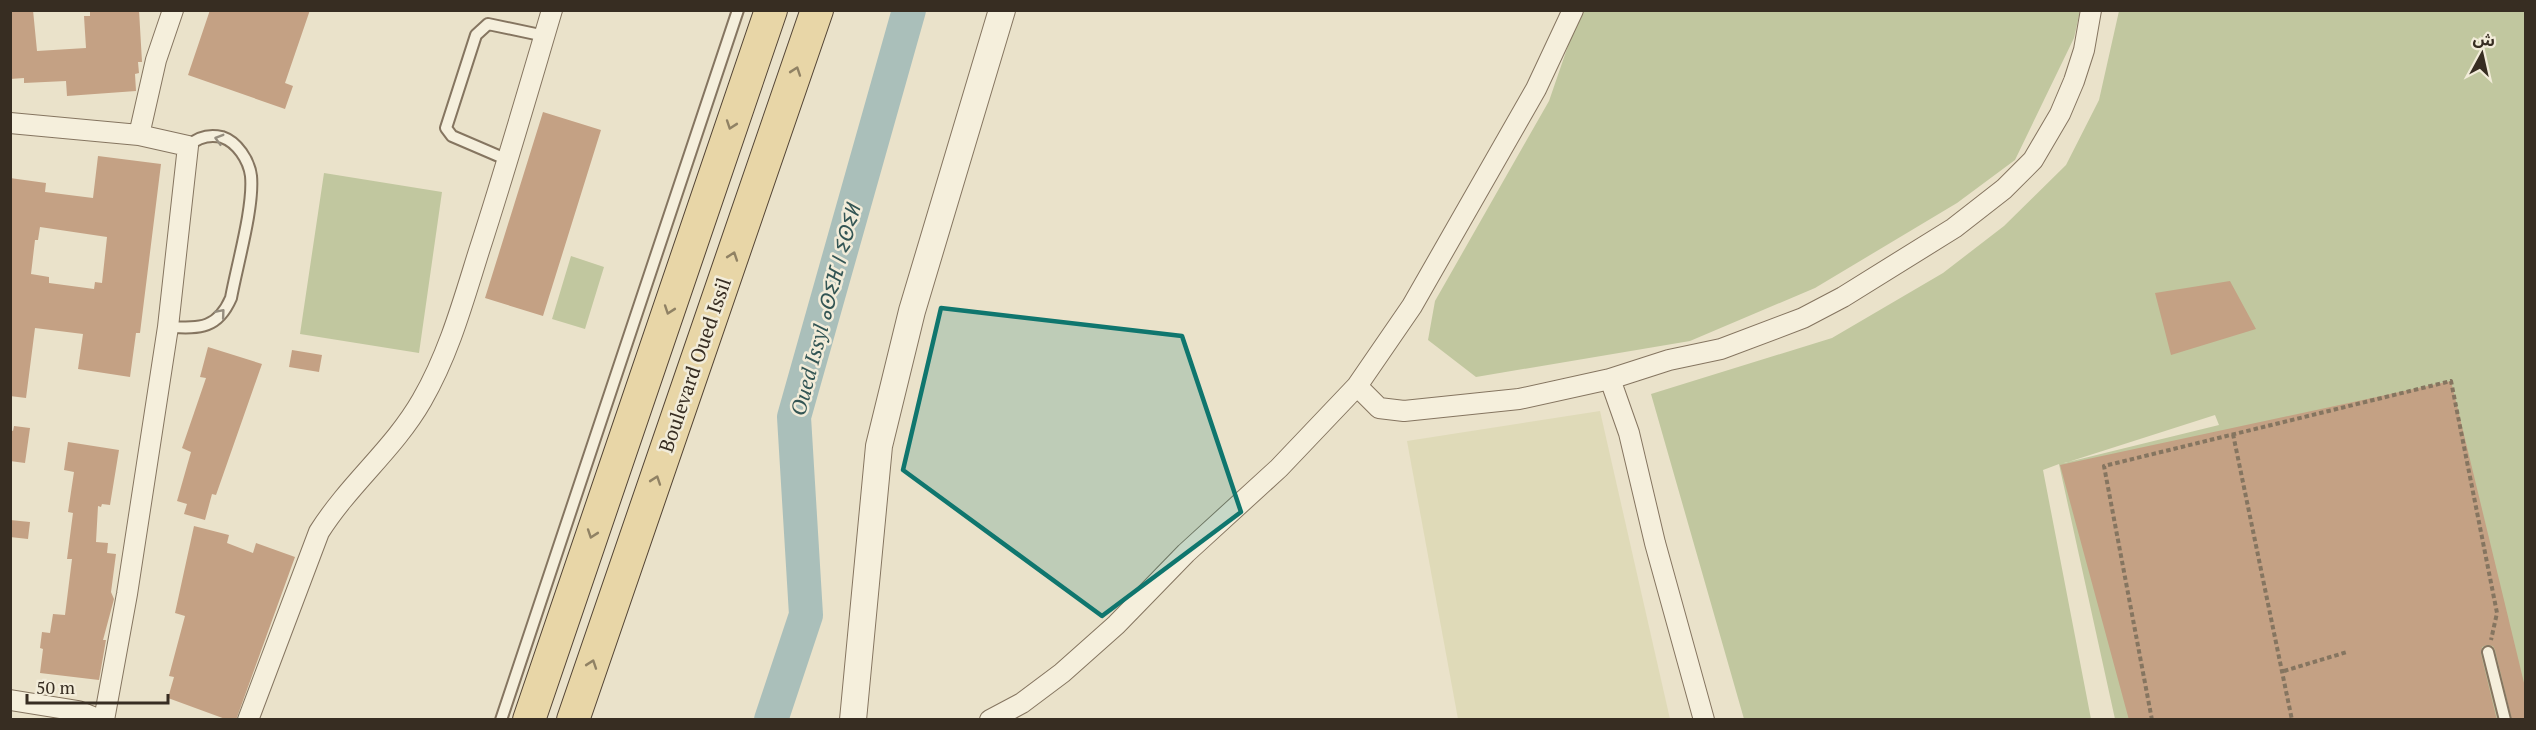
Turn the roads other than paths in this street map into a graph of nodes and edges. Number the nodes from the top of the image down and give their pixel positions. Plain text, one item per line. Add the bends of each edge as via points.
1 (173, 10) edge
2 (738, 10) edge
3 (771, 10) edge
4 (817, 10) edge
5 (1002, 10) edge
6 (1573, 10) edge
7 (2091, 10) edge
8 (550, 11) edge
9 (544, 36) junction
10 (10, 123) edge
11 (139, 135) junction
12 (188, 146) junction
13 (508, 160) junction
14 (168, 327) junction
15 (1610, 379) junction
16 (1357, 386) junction
17 (2488, 652) road end
18 (10, 700) edge
19 (38, 712) edge
20 (102, 720) edge
21 (248, 720) edge
22 (501, 720) edge
23 (530, 720) edge
24 (573, 720) edge
25 (853, 720) edge
26 (990, 720) edge
27 (1704, 720) edge
28 (2505, 720) edge

1 - 11 street via 156,60
2 - 22 lane
3 -> 23 main road
24 -> 4 main road, Boulevard Oued Issil
5 - 25 street via 912,311 881,434
6 - 16 street via 1536,89 1412,306
7 - 15 street via 2074,81 2046,139 2033,160 1978,210 1893,267 1803,318 1721,349
8 - 9 street
9 - 13 street
9 - 13 lane via 488,24 476,35 446,128 452,136
10 - 11 street
11 - 12 street
12 - 14 street
14 -> 12 lane via 197,328 210,324 226,309 250,196 249,164 234,145 214,135 202,136
13 - 21 street via 451,339 423,399 399,436 336,504 319,532
14 - 20 street via 127,594
15 - 16 street via 1519,399 1404,411 1379,408
15 - 27 street via 1629,433 1654,543
16 - 26 street via 1279,468 1186,553 1116,625 1038,691
17 - 28 lane
18 - 19 street
19 - 20 street via 78,711

